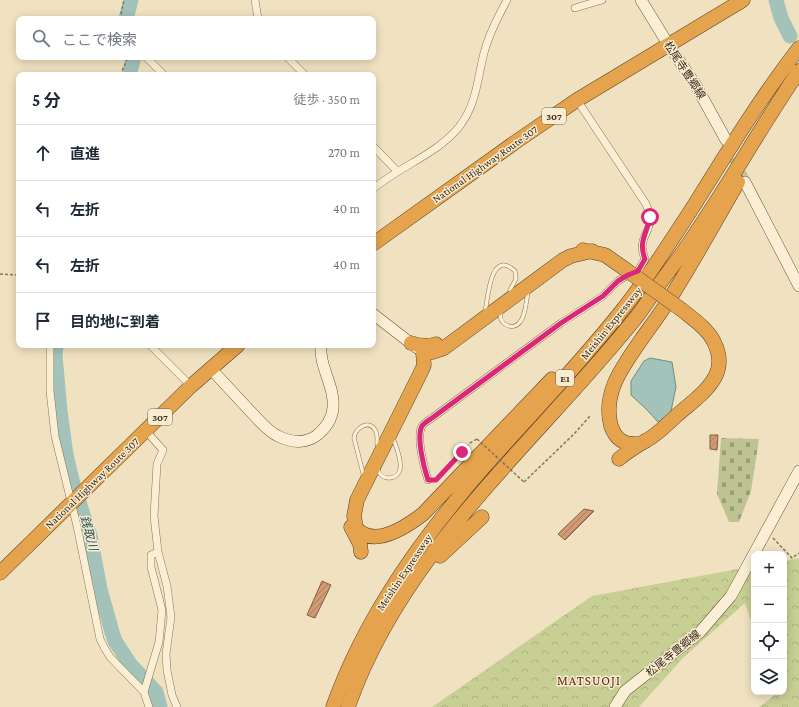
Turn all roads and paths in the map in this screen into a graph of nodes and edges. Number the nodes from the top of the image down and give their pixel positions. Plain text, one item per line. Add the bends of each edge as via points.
1 (124, 0) edge
2 (255, 0) edge
3 (507, 0) edge
4 (602, 0) edge
5 (641, 0) edge
6 (743, 0) edge
7 (575, 8) dead end
8 (121, 16) edge
9 (258, 16) edge
10 (668, 44) junction
11 (799, 48) edge
12 (126, 60) edge
13 (149, 60) edge
14 (290, 60) edge
15 (799, 71) edge
16 (121, 72) edge
17 (161, 72) edge
18 (302, 72) edge
19 (780, 99) junction
20 (577, 100) junction
21 (726, 140) tunnel mouth
22 (376, 149) edge
23 (397, 171) junction
24 (746, 182) tunnel mouth
25 (376, 187) edge
26 (376, 242) edge
27 (592, 251) junction
28 (0, 274) edge
29 (16, 275) edge
30 (530, 282) junction
31 (799, 286) edge
32 (510, 290) junction
33 (504, 303) junction
34 (625, 307) junction
35 (485, 313) junction
36 (376, 316) edge
37 (411, 343) junction
38 (50, 348) edge
39 (153, 348) edge
40 (235, 348) edge
41 (321, 348) edge
42 (423, 353) junction
43 (211, 369) junction
44 (191, 386) junction
45 (591, 415) dead end
46 (390, 429) junction
47 (146, 431) junction
48 (377, 444) junction
49 (638, 444) junction
50 (619, 459) dead end
51 (377, 460) junction
52 (799, 471) edge
53 (364, 478) junction
54 (428, 480) joint
55 (76, 499) junction
56 (482, 517) dead end
57 (766, 532) junction
58 (158, 552) junction
59 (361, 552) dead end
60 (799, 553) edge
61 (0, 573) edge
62 (408, 590) junction
63 (144, 692) junction
64 (149, 707) edge
65 (177, 707) edge
66 (333, 707) edge
67 (348, 707) edge
68 (615, 707) edge

1 - 8 path
2 - 9 street
3 - 23 street via 490,33 475,96 464,120 451,135 430,152
4 - 7 street
5 - 10 main road, 松尾寺豊郷線
6 - 10 highway, National Highway Route 307 / 307
10 - 20 highway, National Highway Route 307 / 307
10 - 21 main road, 松尾寺豊郷線 via 695,84
11 - 34 highway, Meishin Expressway / E1
12 - 16 path
13 - 17 street
14 - 18 street
15 - 19 highway, Meishin Expressway / E1
19 - 49 highway via 750,162 694,260 617,377 608,411 612,429 623,443
19 - 62 highway, Meishin Expressway / E1 via 691,240 636,318 450,530
20 - 26 highway, National Highway Route 307 / 307
20 - 54 street via 646,204 650,217 642,243 645,259 638,271 618,281 603,296 561,323 422,426 420,448
22 - 23 street
23 - 25 street
24 - 31 main road
27 - 30 highway via 571,256
27 - 32 highway via 581,249 566,252
27 - 49 highway, bridge via 605,255 626,268 682,310 706,330 714,341 718,353 719,365 711,383 655,435
28 - 29 path
30 - 33 highway
30 - 33 lane via 523,316 517,325 507,326 500,319
32 - 35 highway
32 - 35 lane via 516,280 515,271 506,265 497,268 492,276
33 - 35 highway
34 - 53 highway via 569,361 423,514 412,522 376,537 359,532 354,516
34 - 66 highway, Meishin Expressway / E1 via 572,372 484,467 413,555 375,616 354,656
35 - 37 highway via 431,346
35 - 42 highway via 444,348
36 - 37 main road
37 - 42 main road
37 - 48 highway via 415,367
38 - 55 street via 50,391 55,436
39 - 44 street
40 - 43 highway, National Highway Route 307 / 307
41 - 43 main road via 333,408 328,423 321,432 301,441 277,436 266,428
42 - 46 highway via 422,370
43 - 44 highway, National Highway Route 307 / 307
44 - 47 highway, National Highway Route 307 / 307
45 - 54 path, bridge via 524,482 476,439 436,480
46 - 51 highway
46 - 51 lane via 399,459 398,473 385,478 378,472
47 - 55 highway, National Highway Route 307 / 307
47 - 58 street via 163,450 157,464 154,490
48 - 53 highway
48 - 53 lane via 377,433 371,426 360,427 354,434
49 - 50 highway
51 - 53 highway
52 - 57 main road, 松尾寺豊郷線
53 - 59 highway via 351,496 348,510 350,525 360,544
55 - 61 highway, National Highway Route 307 / 307
55 - 63 street via 78,526 100,639 110,657
56 - 62 highway via 447,548
57 - 60 path via 792,558
57 - 68 main road, 松尾寺豊郷線 via 731,596 715,615 685,645 625,691
58 - 63 street via 151,555 151,567 162,610 161,625 159,642
58 - 65 street via 171,617 166,654 167,670
62 - 67 highway, Meishin Expressway / E1 via 367,662
63 - 64 street

